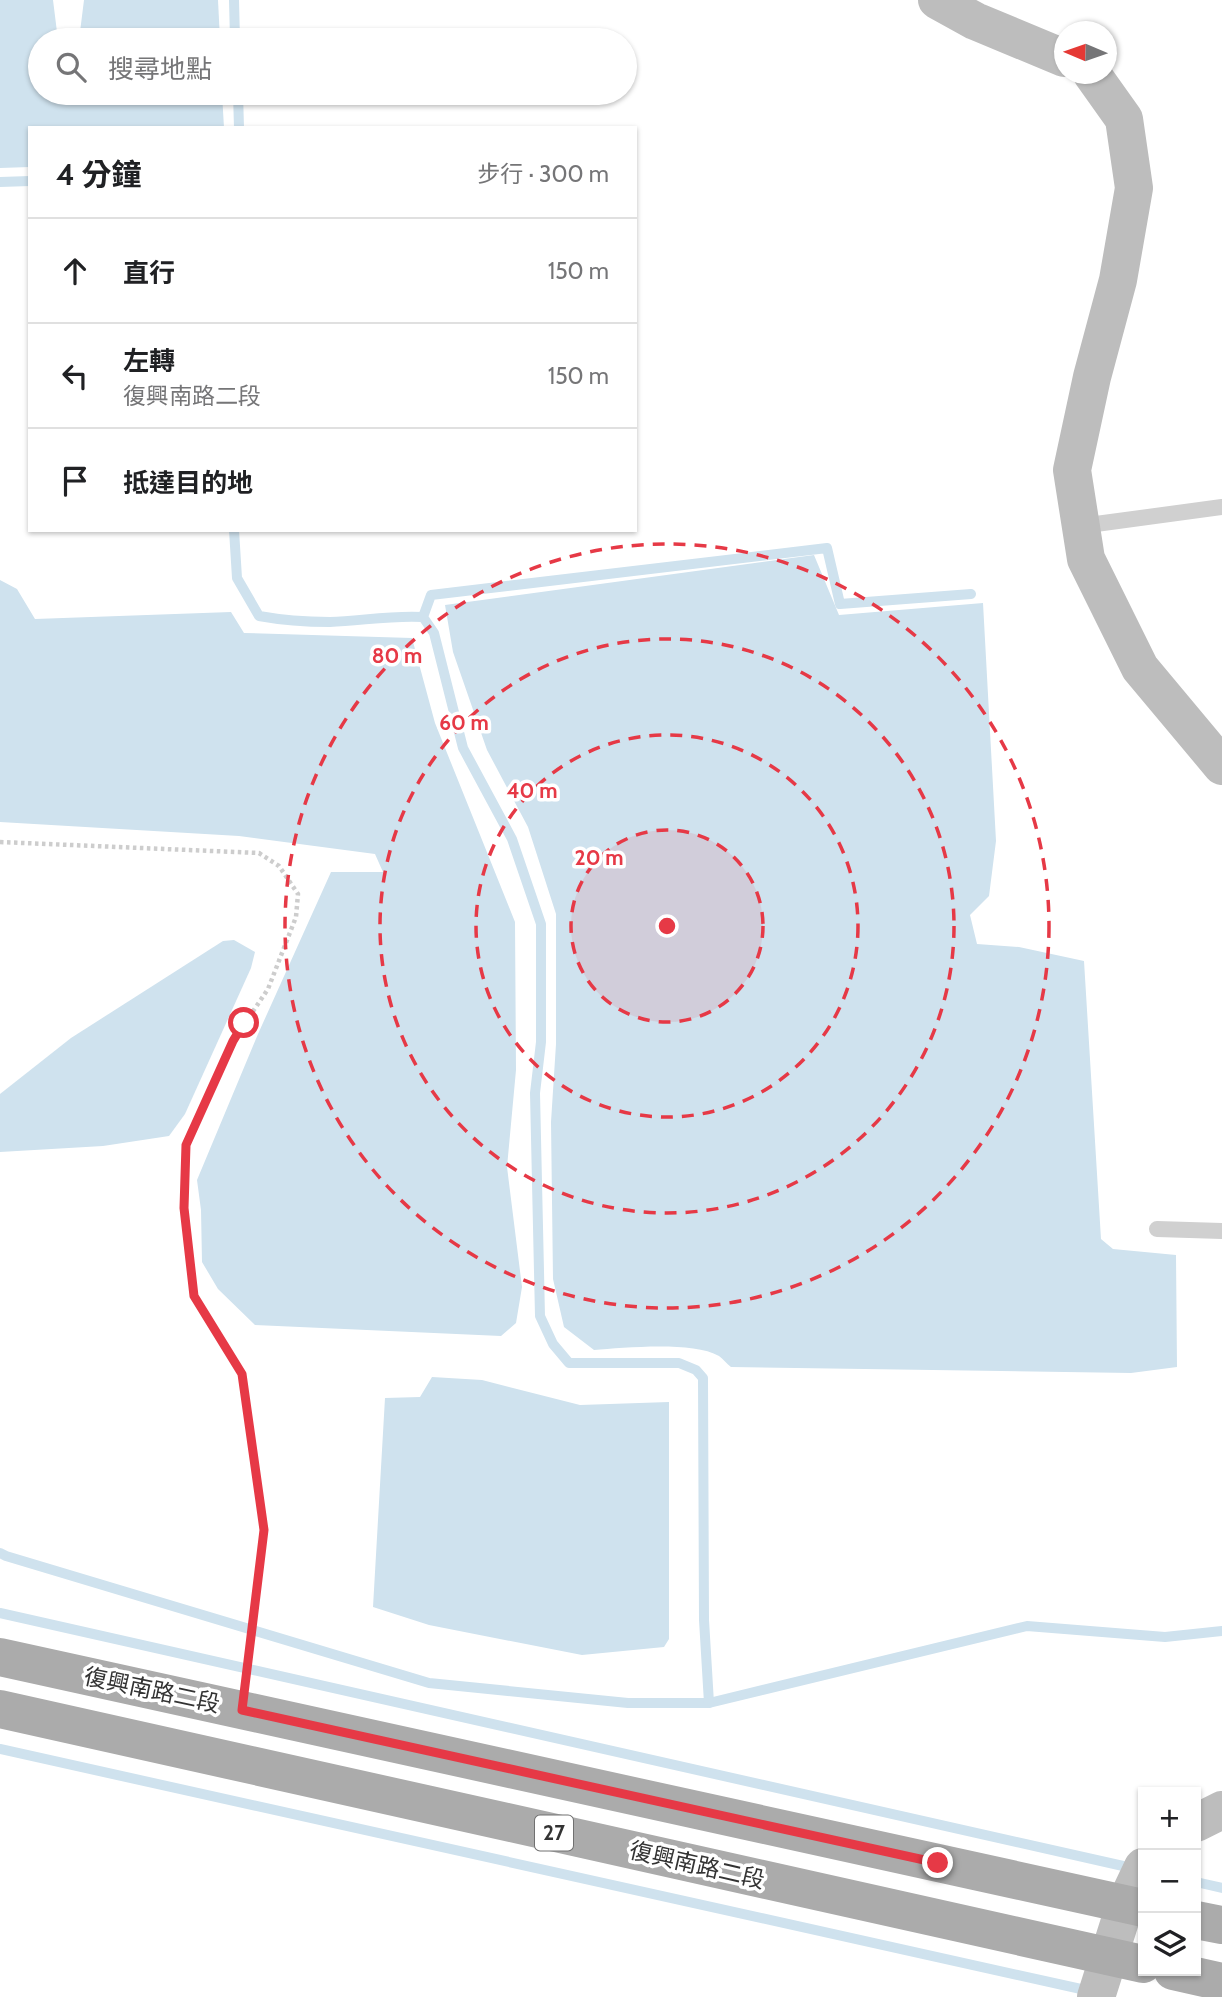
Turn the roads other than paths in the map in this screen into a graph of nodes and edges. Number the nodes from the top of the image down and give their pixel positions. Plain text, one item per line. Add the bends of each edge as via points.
1 (937, 0) edge
2 (1054, 53) edge
3 (1099, 84) edge
4 (1222, 507) edge
5 (1081, 526) junction
6 (1222, 766) edge
7 (1157, 1229) dead end
8 (1222, 1231) edge
9 (0, 1657) edge
10 (0, 1709) edge
11 (1222, 1810) edge
12 (1201, 1820) edge
13 (1138, 1889) edge
14 (1134, 1906) edge
15 (1201, 1921) edge
16 (1222, 1925) edge
17 (1125, 1960) edge
18 (1195, 1976) edge
19 (1222, 1982) edge
20 (1096, 1997) edge

1 - 2 street
3 - 5 street via 1124,119 1134,188 1118,280 1072,470
4 - 5 lane
5 - 6 street via 1086,559 1140,668
7 - 8 lane
9 - 14 main road, 復興南路二段 / 27
10 - 17 main road, 復興南路二段 / 27
11 - 12 street
13 - 14 street
14 - 17 street
15 - 16 main road
17 - 20 street
18 - 19 main road

